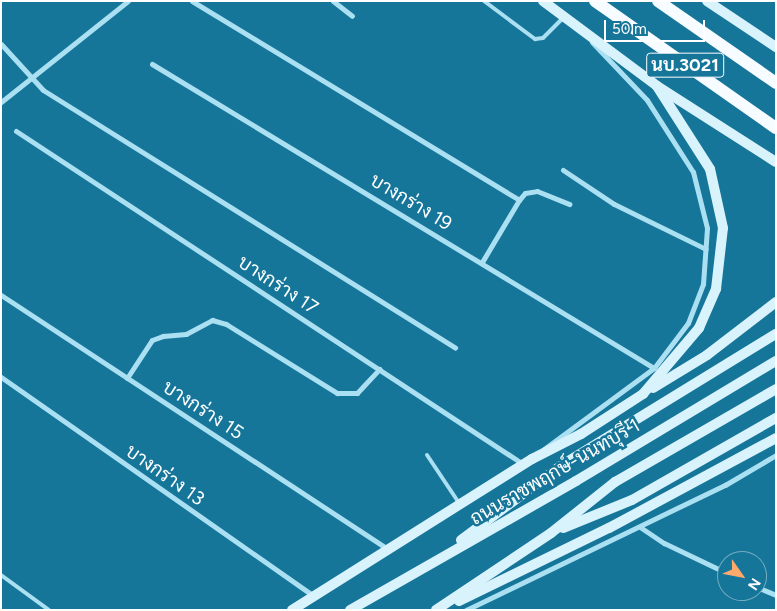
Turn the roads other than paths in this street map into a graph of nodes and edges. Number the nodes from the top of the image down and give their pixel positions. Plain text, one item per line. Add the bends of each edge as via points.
1 (128, 1) edge
2 (192, 1) edge
3 (333, 1) edge
4 (484, 1) edge
5 (543, 1) edge
6 (595, 1) edge
7 (658, 1) edge
8 (707, 1) edge
9 (352, 16) dead end
10 (564, 18) junction
11 (580, 30) junction
12 (1, 44) edge
13 (776, 47) edge
14 (152, 64) dead end
15 (30, 78) junction
16 (776, 83) edge
17 (657, 86) junction
18 (1, 102) edge
19 (776, 128) edge
20 (16, 131) dead end
21 (776, 162) edge
22 (563, 170) dead end
23 (519, 200) junction
24 (570, 204) dead end
25 (706, 249) junction
26 (482, 262) junction
27 (1, 296) edge
28 (776, 302) edge
29 (776, 334) edge
30 (455, 348) dead end
31 (776, 361) edge
32 (654, 368) junction
33 (379, 369) junction
34 (1, 377) edge
35 (127, 378) junction
36 (776, 388) edge
37 (643, 394) junction
38 (774, 419) edge
39 (776, 438) edge
40 (427, 455) dead end
41 (776, 455) edge
42 (528, 462) junction
43 (460, 505) junction
44 (640, 527) junction
45 (551, 534) junction
46 (389, 550) junction
47 (426, 566) junction
48 (717, 568) edge
49 (1, 575) edge
50 (314, 596) junction
51 (470, 609) edge
52 (49, 610) edge
53 (292, 610) edge
54 (350, 610) edge
55 (436, 610) edge
56 (440, 610) edge

1 - 15 street
2 - 23 street
3 - 9 street
4 - 10 lane via 535,38 543,38
5 - 10 main road, นบ.3021
6 - 19 main road, นบ.3021
7 - 16 main road, นบ.3021
8 - 13 main road
10 - 11 main road, นบ.3021
11 - 17 main road, นบ.3021
11 - 25 street via 647,100 693,172 707,228
12 - 15 street
14 - 26 street, บางกร่าง 19
15 - 18 street
15 - 30 street via 43,90
17 - 21 main road, นบ.3021
17 - 37 main road via 710,169 723,228 716,289 699,328
20 - 33 street, บางกร่าง 17
22 - 25 street via 614,204
23 - 24 street via 525,193 537,191
23 - 26 street
25 - 32 street via 703,284 688,323
26 - 32 street, บางกร่าง 19
27 - 35 street, บางกร่าง 15
28 - 37 main road via 707,355
29 - 47 main road via 562,465
31 - 47 main road, ถนนราชพฤกษ์-นนทบุรี 1
32 - 42 street via 573,424
33 - 35 street via 357,393 337,393 226,324 212,320 186,334 152,340
33 - 42 street, บางกร่าง 17
34 - 50 street, บางกร่าง 13
35 - 46 street, บางกร่าง 15
36 - 45 main road, ถนนราชพฤกษ์-นนทบุรี 1 via 615,482
37 - 42 main road via 581,434
38 - 45 main road via 632,500
39 - 56 main road via 609,528
40 - 43 lane
41 - 44 street via 725,485
42 - 43 main road
43 - 46 main road
44 - 48 street via 664,543
44 - 51 street
45 - 55 main road, ถนนราชพฤกษ์-นนทบุรี 1
46 - 50 main road
47 - 54 main road, ถนนราชพฤกษ์-นนทบุรี 1
49 - 52 lane
50 - 53 main road

